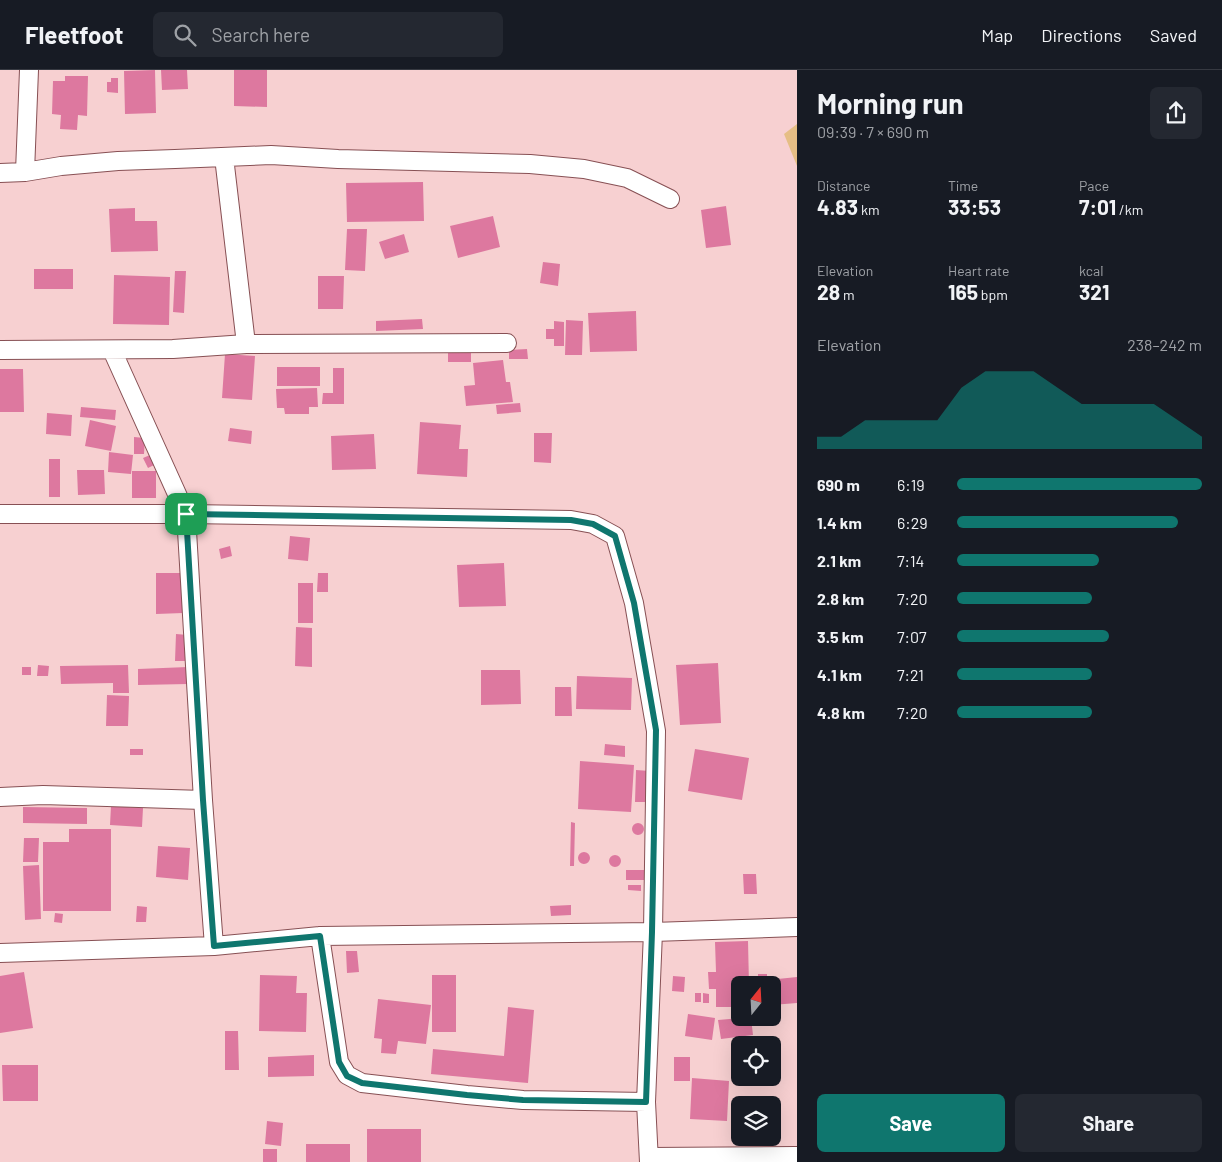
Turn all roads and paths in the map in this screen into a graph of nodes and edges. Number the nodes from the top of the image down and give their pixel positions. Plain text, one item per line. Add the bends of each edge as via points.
1 (29, 70) edge
2 (224, 157) junction
3 (25, 172) junction
4 (0, 173) edge
5 (670, 199) dead end
6 (507, 343) dead end
7 (246, 344) junction
8 (0, 350) edge
9 (112, 350) junction
10 (0, 514) edge
11 (186, 514) junction
12 (0, 797) edge
13 (203, 800) junction
14 (797, 927) edge
15 (652, 932) junction
16 (320, 936) junction
17 (214, 946) junction
18 (0, 953) edge
19 (646, 1102) junction
20 (797, 1156) edge
21 (649, 1159) edge

1 - 3 street
2 - 3 street via 118,161
2 - 5 street via 271,155 530,164 584,169 627,178
2 - 7 street
3 - 4 street
6 - 7 street
7 - 9 street
8 - 9 street
9 - 11 street
10 - 11 street
11 - 13 street
11 - 15 street via 571,520 593,524 615,536 634,603 656,730
12 - 13 street via 43,795
13 - 17 street
14 - 15 street
15 - 16 street
15 - 19 street
16 - 17 street
16 - 19 street via 339,1062 347,1076 362,1083 523,1100
17 - 18 street
19 - 21 street
20 - 21 street

